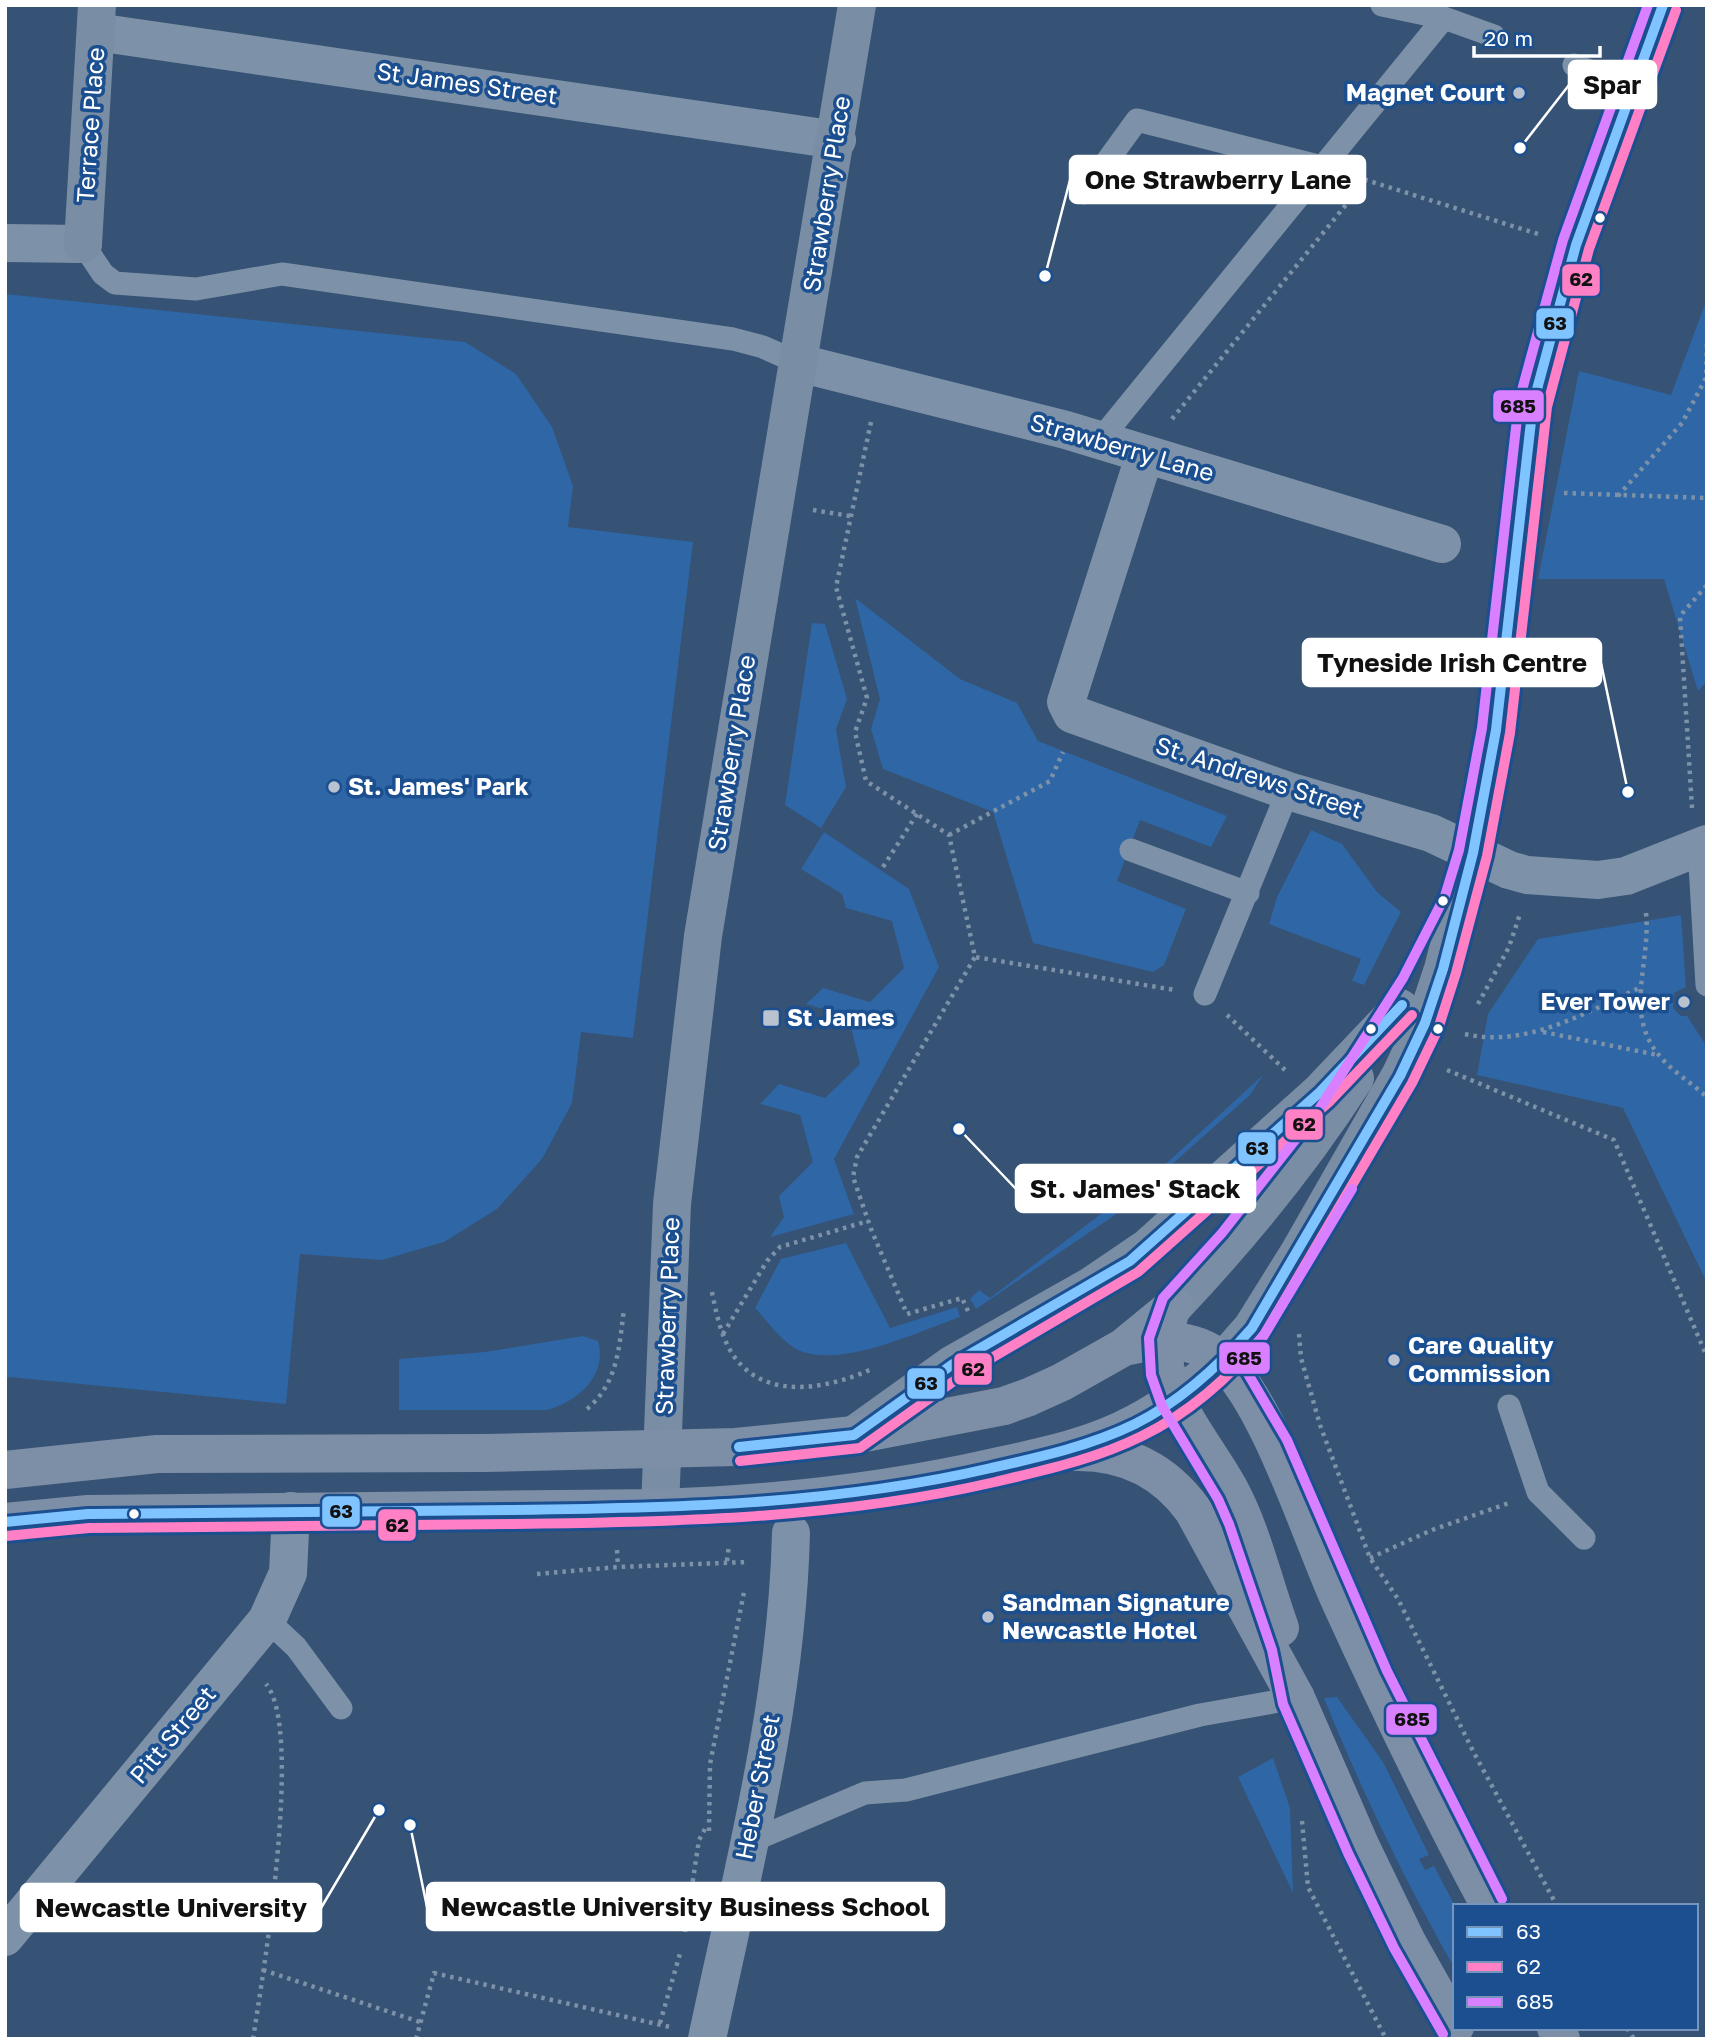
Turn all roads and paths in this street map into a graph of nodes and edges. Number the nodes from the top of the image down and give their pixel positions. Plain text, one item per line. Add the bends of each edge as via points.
1 (857, 5) edge
2 (1382, 5) edge
3 (1663, 5) edge
4 (97, 18) edge
5 (1444, 18) junction
6 (1494, 36) dead end
7 (1574, 65) dead end
8 (1633, 86) junction
9 (837, 141) junction
10 (1322, 167) junction
11 (1084, 193) dead end
12 (5, 243) edge
13 (83, 244) junction
14 (1576, 245) junction
15 (1707, 340) edge
16 (799, 363) junction
17 (880, 383) junction
18 (1101, 440) junction
19 (1144, 454) junction
20 (1523, 490) junction
21 (1618, 496) junction
22 (813, 498) dead end
23 (1707, 498) edge
24 (811, 510) junction
25 (850, 516) junction
26 (808, 523) dead end
27 (1442, 544) dead end
28 (1707, 585) edge
29 (1050, 781) dead end
30 (1289, 791) junction
31 (917, 814) junction
32 (949, 835) junction
33 (1703, 845) edge
34 (1132, 850) dead end
35 (1473, 853) junction
36 (883, 867) dead end
37 (1641, 871) junction
38 (1527, 875) junction
39 (1248, 893) junction
40 (1458, 901) junction
41 (975, 957) junction
42 (1707, 985) edge
43 (1639, 988) junction
44 (1205, 994) junction
45 (1400, 1008) junction
46 (1473, 1012) dead end
47 (1468, 1023) dead end
48 (1543, 1031) junction
49 (1410, 1055) junction
50 (1659, 1056) junction
51 (1295, 1080) dead end
52 (1707, 1097) edge
53 (868, 1221) junction
54 (712, 1290) dead end
55 (973, 1321) dead end
56 (1168, 1323) junction
57 (1301, 1324) dead end
58 (722, 1335) junction
59 (1707, 1357) edge
60 (1223, 1361) junction
61 (881, 1365) dead end
62 (1175, 1400) junction
63 (1509, 1406) dead end
64 (854, 1435) junction
65 (662, 1448) junction
66 (1062, 1452) junction
67 (5, 1470) edge
68 (1538, 1492) junction
69 (660, 1508) junction
70 (291, 1511) junction
71 (5, 1522) edge
72 (791, 1533) dead end
73 (1584, 1538) dead end
74 (1370, 1558) junction
75 (748, 1569) dead end
76 (537, 1574) dead end
77 (744, 1590) dead end
78 (267, 1620) junction
79 (240, 1654) junction
80 (1296, 1698) junction
81 (341, 1708) dead end
82 (1302, 1811) dead end
83 (749, 1842) junction
84 (1489, 1904) edge
85 (1556, 1904) edge
86 (5, 1937) edge
87 (263, 1970) junction
88 (420, 2022) junction
89 (1453, 2024) edge
90 (253, 2039) edge
91 (416, 2039) edge
92 (707, 2039) edge
93 (1386, 2039) edge

1 - 9 main road, Strawberry Place
2 - 5 lane
3 - 8 main road
4 - 9 street, St James Street
4 - 13 main road, Terrace Place
5 - 6 lane
5 - 10 lane
7 - 8 lane
8 - 14 main road
9 - 16 main road, Strawberry Place
10 - 11 lane via 1137,120
10 - 18 lane
12 - 13 street
13 - 16 lane via 103,274 115,283 196,289 265,275 290,275 733,340
14 - 19 path via 1366,180
14 - 20 main road via 1533,404
15 - 21 path via 1706,378 1682,423
16 - 17 street, Strawberry Lane
16 - 65 main road, Strawberry Place via 725,793 686,1071 672,1204
17 - 18 street, Strawberry Lane
17 - 25 path
18 - 19 street, Strawberry Lane
19 - 27 street, Strawberry Lane
19 - 30 street, St. Andrews Street via 1066,702 1072,714
20 - 21 path
20 - 35 main road via 1496,730
21 - 23 path
22 - 24 path
24 - 25 path
24 - 26 path
25 - 31 path via 836,587 867,698 855,732 863,768 866,780
28 - 33 path via 1681,616 1693,818
29 - 32 path
30 - 35 street, St. Andrews Street via 1431,833
30 - 39 lane
31 - 32 path
31 - 36 path
32 - 41 path
33 - 37 street, St. Andrews Street
33 - 42 lane
34 - 39 lane
35 - 38 street, St. Andrews Street
35 - 40 main road
37 - 38 street, St. Andrews Street via 1598,880
37 - 43 path via 1648,934
38 - 46 path via 1509,947
39 - 44 lane
40 - 45 main road via 1436,949
40 - 49 main road via 1443,969
41 - 44 path
41 - 53 path via 857,1157 853,1177
43 - 48 path
43 - 50 path via 1641,1018
44 - 51 path
45 - 56 main road via 1329,1119
45 - 64 main road via 1320,1092 1147,1248 1091,1286 953,1364
47 - 48 path via 1462,1033 1484,1039
48 - 50 path
49 - 59 path via 1614,1140
49 - 60 main road via 1300,1251 1252,1328
50 - 52 path
53 - 55 path via 908,1314 962,1298
53 - 58 path via 780,1247
54 - 58 path
56 - 60 main road
56 - 62 main road via 1164,1370
56 - 64 main road via 1062,1382 1004,1406
57 - 74 path via 1299,1347 1320,1425
58 - 61 path via 752,1375 787,1387 825,1385
60 - 62 main road
60 - 84 main road via 1260,1415 1339,1599
62 - 66 main road via 1135,1424
62 - 80 main road via 1238,1510 1286,1646
63 - 68 lane
64 - 65 main road via 736,1447
65 - 67 main road via 158,1454
65 - 69 main road, Strawberry Place
66 - 69 main road via 914,1486 755,1504
66 - 80 main road via 1123,1456 1179,1491 1208,1535
68 - 73 lane
68 - 74 path
69 - 70 main road
70 - 71 main road via 88,1514
70 - 78 street, Pitt Street via 288,1573
72 - 83 street, Heber Street via 780,1670
74 - 85 path via 1398,1600
75 - 76 path via 748,1562 727,1562
77 - 88 path via 710,1764 707,1825 699,1840 684,1940 660,2023 434,1973
78 - 79 street, Pitt Street
78 - 81 lane via 296,1647
79 - 86 street, Pitt Street
79 - 87 path via 272,1691 280,1722 279,1818
80 - 83 lane via 1200,1715 906,1790 865,1793
80 - 89 main road via 1361,1847
82 - 93 path via 1308,1886
83 - 92 street, Heber Street
87 - 88 path
87 - 90 path
88 - 91 path

